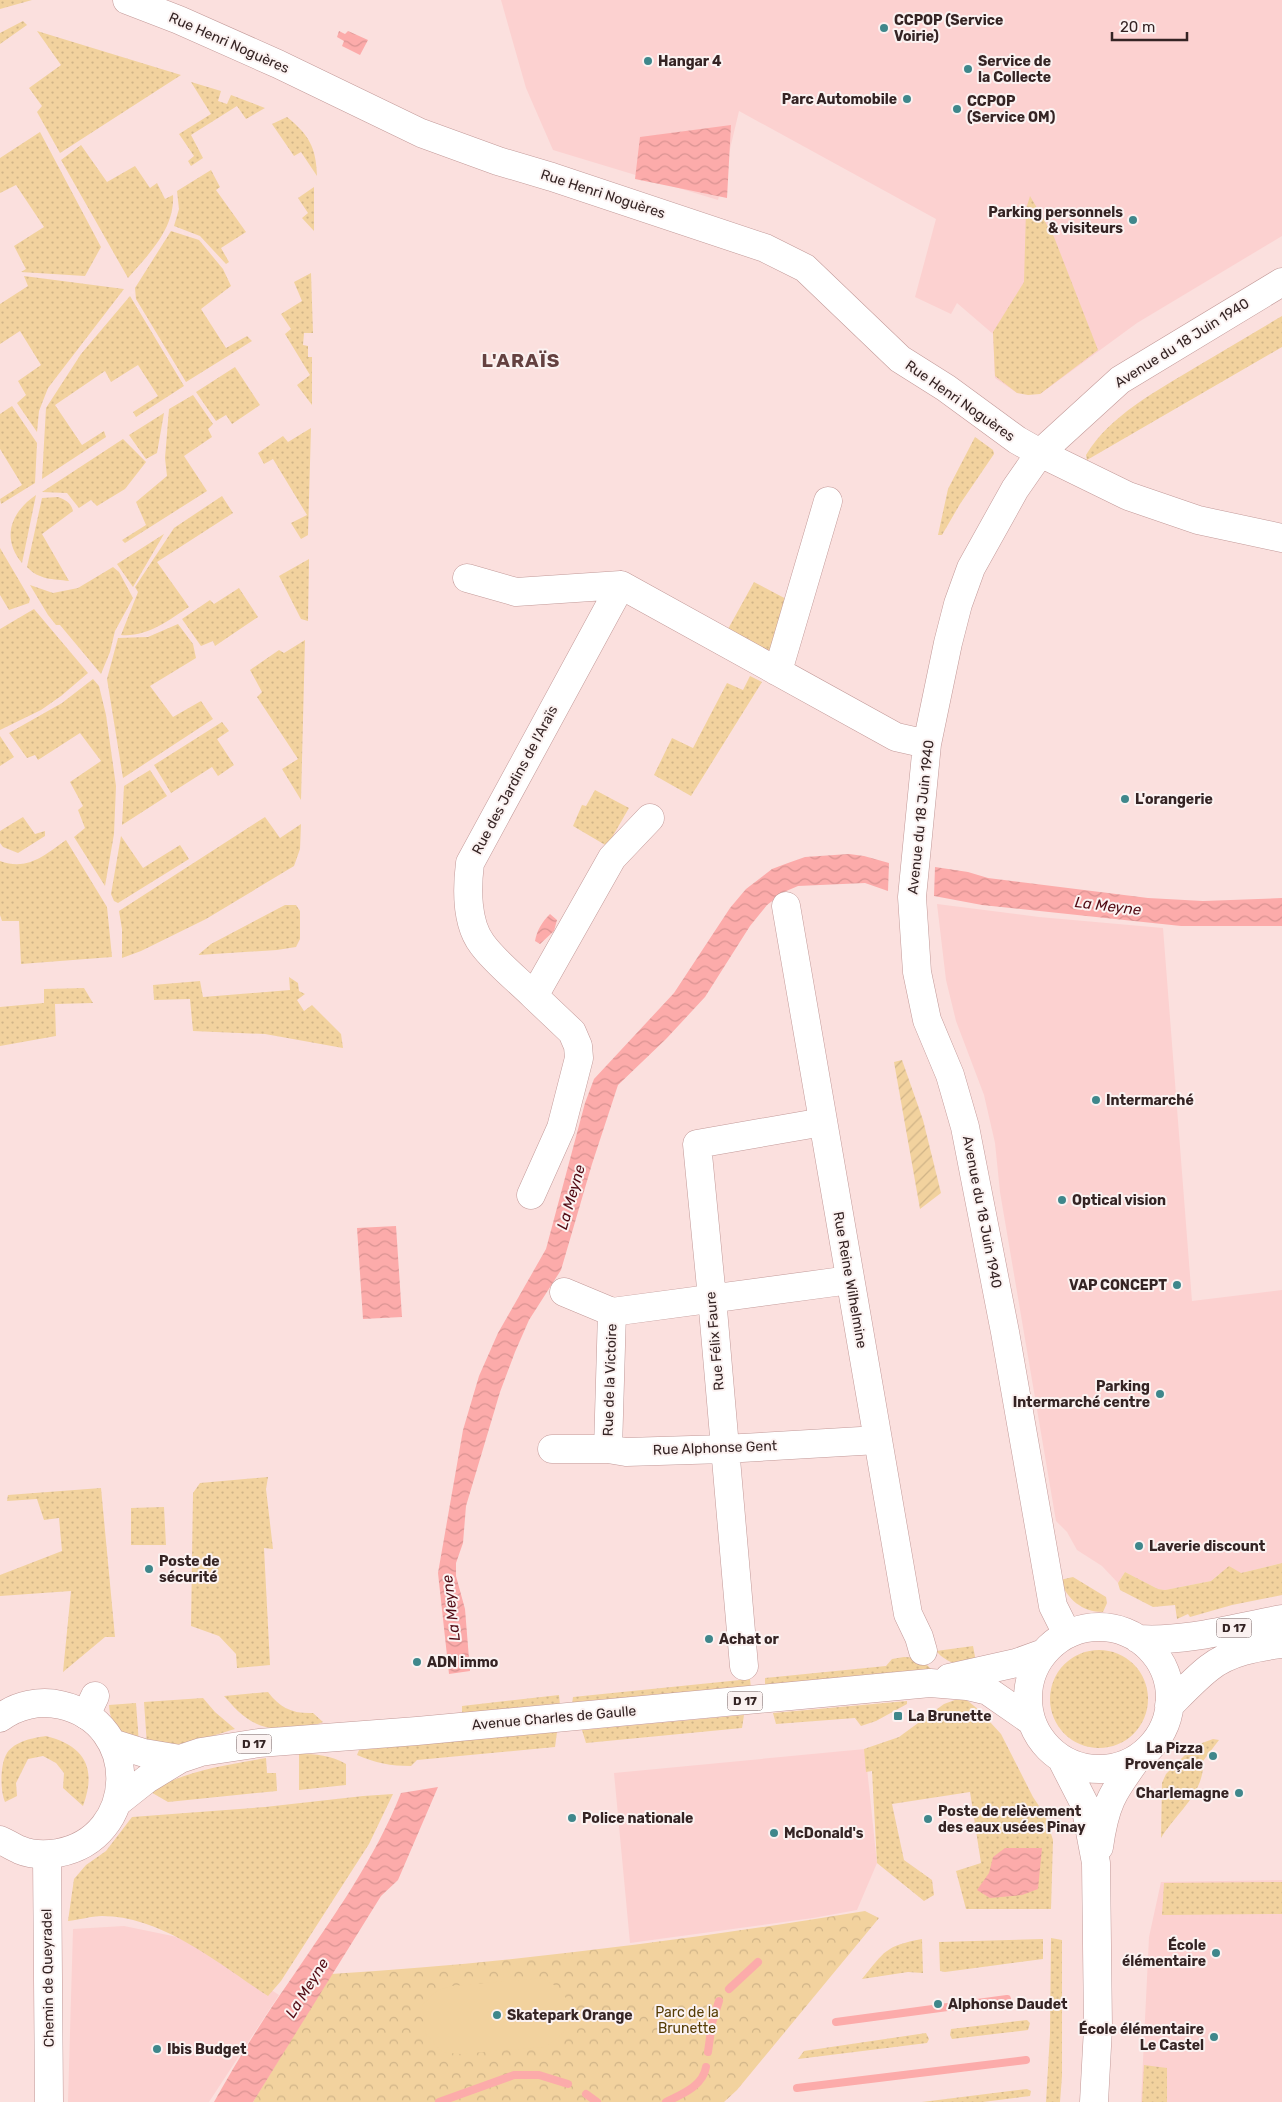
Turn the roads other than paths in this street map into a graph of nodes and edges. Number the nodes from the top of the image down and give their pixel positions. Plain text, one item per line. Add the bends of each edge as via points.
1 (127, 0) edge
2 (1282, 282) edge
3 (1040, 454) junction
4 (828, 501) dead end
5 (1282, 538) edge
6 (467, 578) dead end
7 (620, 585) junction
8 (776, 671) junction
9 (927, 744) junction
10 (650, 818) dead end
11 (786, 906) dead end
12 (534, 996) junction
13 (823, 1122) junction
14 (531, 1195) dead end
15 (850, 1280) junction
16 (564, 1292) dead end
17 (712, 1298) junction
18 (612, 1312) junction
19 (878, 1440) junction
20 (608, 1448) junction
21 (552, 1449) dead end
22 (724, 1449) junction
23 (1282, 1619) edge
24 (1067, 1634) junction
25 (1138, 1639) junction
26 (1277, 1644) edge
27 (923, 1651) dead end
28 (1044, 1653) junction
29 (744, 1666) dead end
30 (930, 1683) junction
31 (1169, 1706) junction
32 (0, 1718) edge
33 (1031, 1721) junction
34 (112, 1743) junction
35 (180, 1759) junction
36 (1137, 1759) junction
37 (1062, 1760) junction
38 (118, 1802) junction
39 (0, 1840) edge
40 (47, 1855) junction
41 (1096, 1863) junction
42 (49, 2102) edge
43 (1094, 2102) edge

1 - 3 street, Rue Henri Noguères via 278,64 421,133 764,248 799,265 900,359
2 - 3 street, Avenue du 18 Juin 1940 via 1120,380
3 - 5 street, Rue Henri Noguères via 1128,496 1198,520
3 - 9 street, Avenue du 18 Juin 1940 via 1010,497 971,568 948,643
4 - 8 street
6 - 7 street via 516,592
7 - 8 street
7 - 12 street, Rue des Jardins de l'Araïs via 470,862 467,891 473,924 481,944
8 - 9 street via 896,737
9 - 24 street, Avenue du 18 Juin 1940 via 912,896 917,972 927,1020 950,1075 965,1127 1053,1606
10 - 12 street via 612,858
11 - 13 street, Rue Reine Wilhelmine
12 - 14 street, Rue des Jardins de l'Araïs via 572,1032 579,1058 560,1128
13 - 15 street, Rue Reine Wilhelmine
13 - 17 street, Rue Félix Faure via 697,1144
15 - 17 street, Rue de la Victoire
15 - 19 street, Rue Reine Wilhelmine
16 - 18 street, Rue de la Victoire
17 - 18 street, Rue de la Victoire
17 - 22 street, Rue Félix Faure
18 - 20 street, Rue de la Victoire
19 - 22 street, Rue Alphonse Gent
19 - 27 street, Rue Reine Wilhelmine via 908,1614
20 - 21 street, Rue Alphonse Gent
20 - 22 street, Rue Alphonse Gent via 626,1452
22 - 29 street, Rue Félix Faure
23 - 25 street, D 17 via 1187,1638 1163,1641
24 - 25 street, D 17 via 1085,1628 1105,1627
24 - 28 street, D 17
25 - 31 street, D 17 via 1150,1649 1166,1675
26 - 31 street, D 17 via 1228,1656 1209,1667
28 - 30 street, Avenue Charles de Gaulle / D 17 via 1016,1663
28 - 33 street, D 17 via 1028,1685
30 - 33 street, Avenue Charles de Gaulle / D 17 via 988,1691
30 - 35 street, Avenue Charles de Gaulle / D 17 via 417,1731 285,1740 201,1752
31 - 36 street, D 17 via 1164,1730
32 - 34 street, D 17 via 19,1707 36,1703 70,1707 91,1705
33 - 37 street, D 17 via 1048,1749
34 - 35 street, Avenue Charles de Gaulle / D 17
34 - 38 street, D 17 via 120,1762
35 - 38 street, Avenue Charles de Gaulle / D 17
36 - 37 street, D 17 via 1098,1769
36 - 41 street via 1108,1802
37 - 41 street via 1085,1805
38 - 40 street, D 17 via 107,1823 90,1840 70,1850
39 - 40 street, D 17 via 22,1851
40 - 42 street, Chemin de Queyradel
41 - 43 street via 1098,2028

